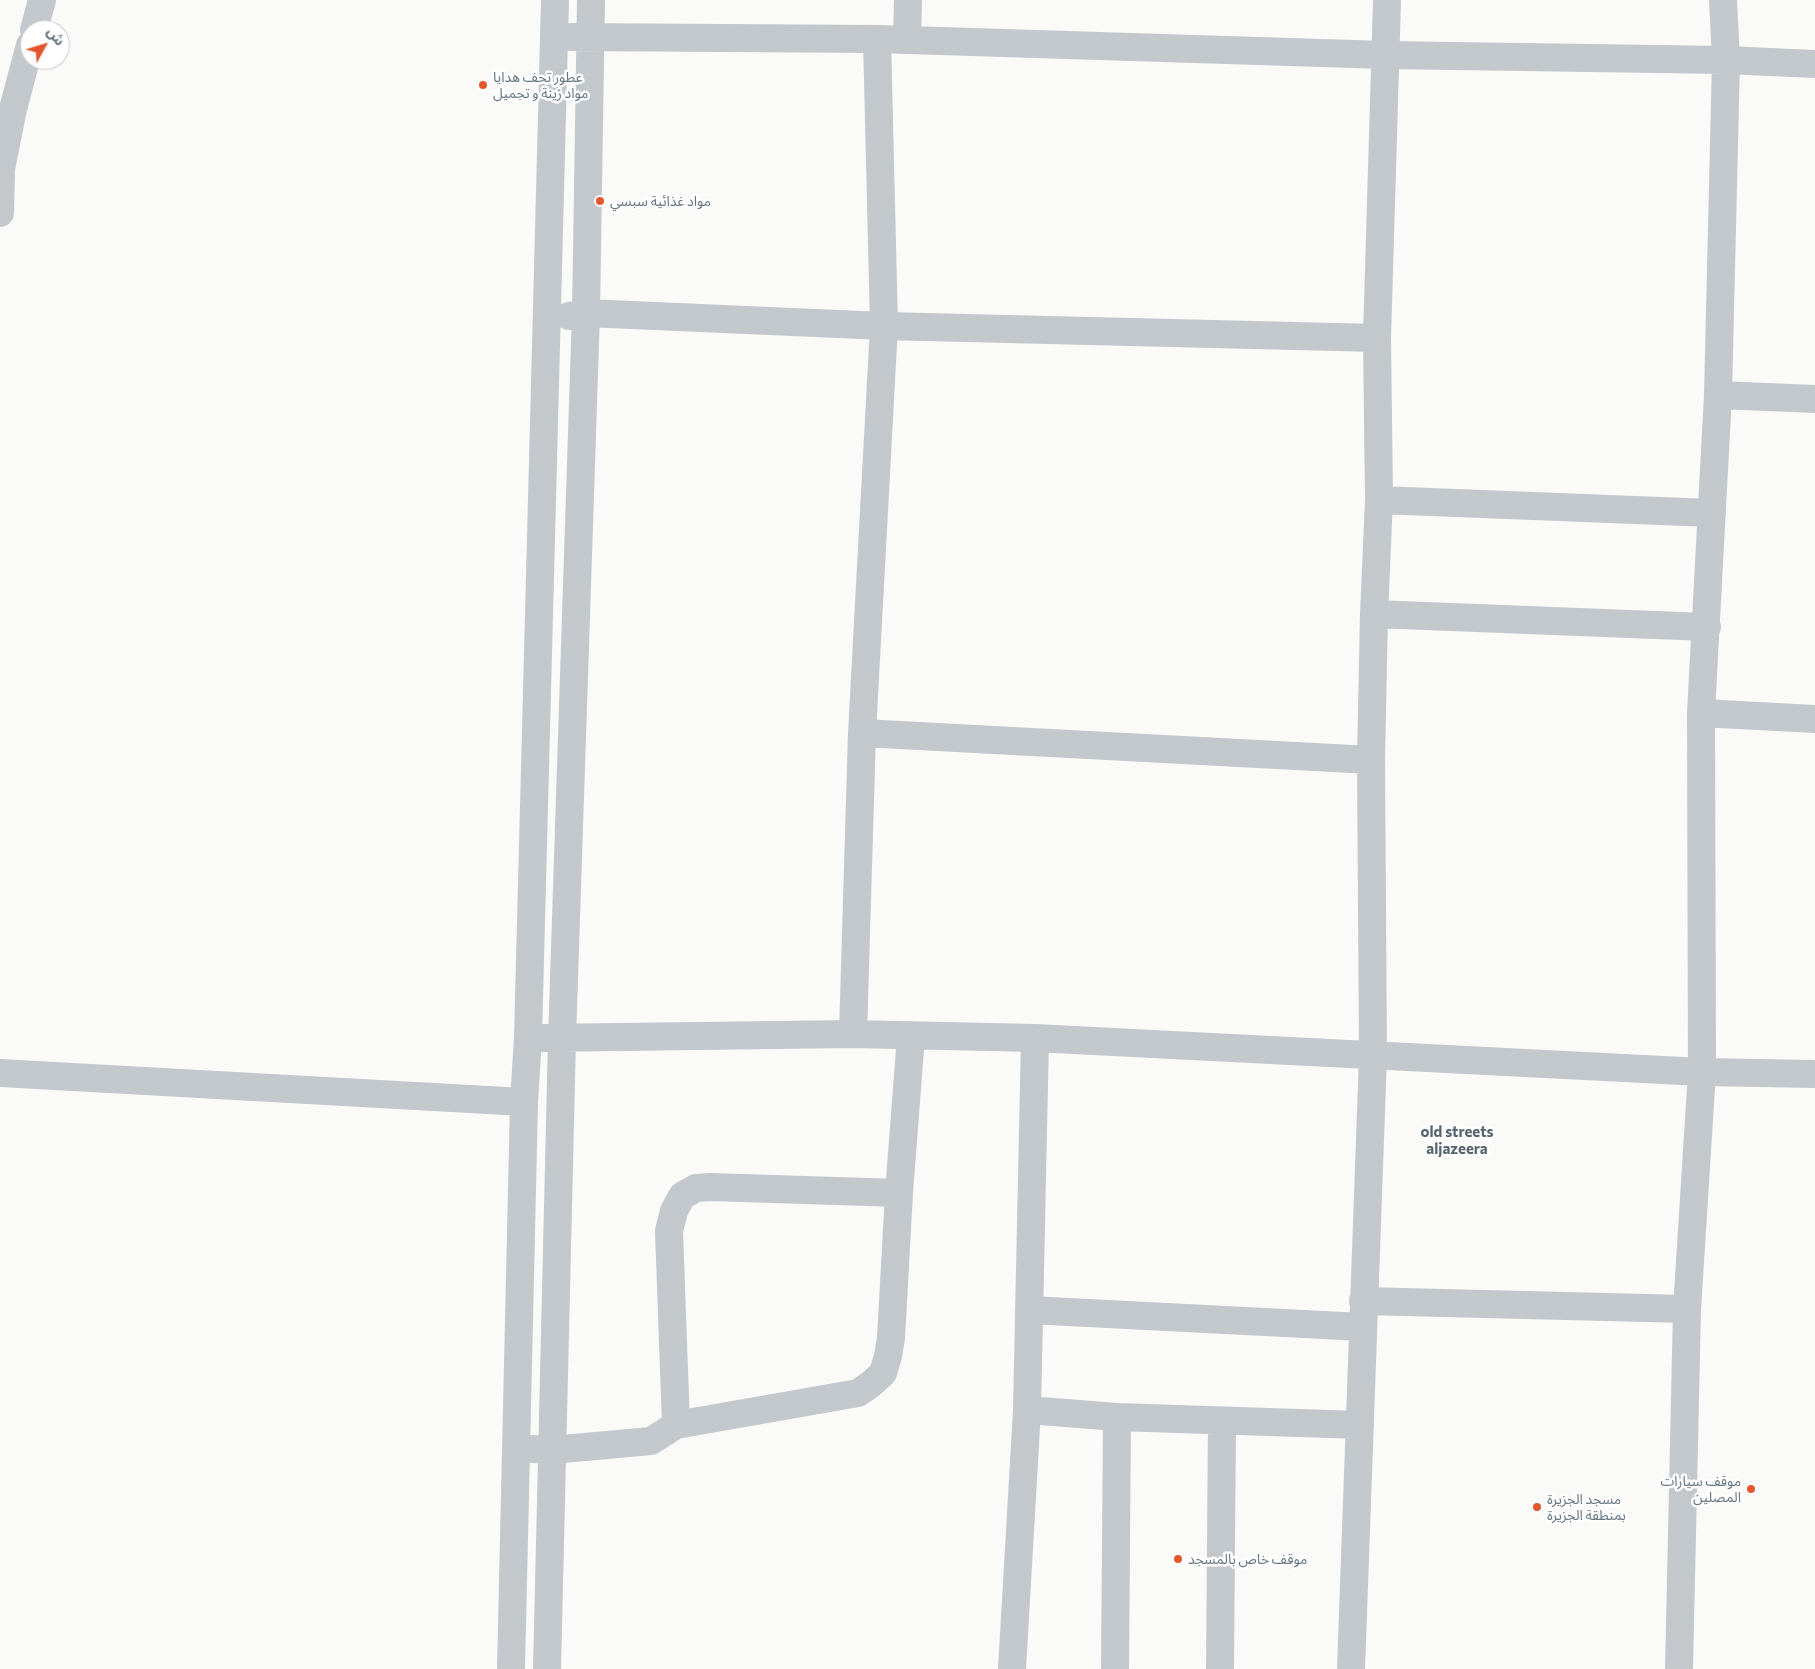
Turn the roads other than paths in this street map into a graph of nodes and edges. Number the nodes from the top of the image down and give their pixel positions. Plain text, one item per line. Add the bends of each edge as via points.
1 (42, 0) edge
2 (555, 0) edge
3 (591, 0) edge
4 (908, 0) edge
5 (1387, 0) edge
6 (1723, 0) edge
7 (37, 20) edge
8 (590, 37) junction
9 (555, 38) junction
10 (877, 39) junction
11 (907, 40) junction
12 (1385, 55) junction
13 (1726, 60) junction
14 (1815, 64) edge
15 (23, 70) edge
16 (0, 169) edge
17 (0, 213) edge
18 (586, 313) junction
19 (547, 319) junction
20 (884, 326) junction
21 (1377, 338) junction
22 (1718, 395) junction
23 (1815, 399) edge
24 (1379, 500) junction
25 (1712, 513) junction
26 (1374, 614) junction
27 (1707, 627) junction
28 (1701, 713) junction
29 (1815, 719) edge
30 (862, 733) junction
31 (1371, 760) junction
32 (854, 1034) junction
33 (911, 1036) junction
34 (528, 1037) junction
35 (562, 1038) junction
36 (1035, 1038) junction
37 (1373, 1056) junction
38 (1702, 1072) junction
39 (0, 1073) edge
40 (1815, 1074) edge
41 (524, 1102) junction
42 (899, 1194) junction
43 (1687, 1309) junction
44 (1029, 1310) junction
45 (1363, 1314) junction
46 (1027, 1410) junction
47 (1117, 1417) junction
48 (1222, 1421) junction
49 (676, 1425) junction
50 (1360, 1426) junction
51 (516, 1449) junction
52 (552, 1450) junction
53 (511, 1669) edge
54 (547, 1669) edge
55 (1012, 1669) edge
56 (1115, 1669) edge
57 (1220, 1669) edge
58 (1351, 1669) edge
59 (1679, 1669) edge

1 - 7 street
2 - 9 street
3 - 8 street
4 - 11 street
5 - 12 street
6 - 13 street
8 - 9 street
8 - 10 street
8 - 18 street
9 - 19 street
10 - 11 street
10 - 20 street
11 - 12 street
12 - 13 street
12 - 21 street
13 - 14 street
13 - 22 street
15 - 16 street
16 - 17 street
18 - 19 street
18 - 20 street
18 - 35 street
19 - 34 street
20 - 21 street
20 - 30 street
21 - 24 street
22 - 23 street
22 - 25 street
24 - 25 street
24 - 26 street
25 - 27 street
26 - 27 street
26 - 31 street
27 - 28 street
28 - 29 street
28 - 38 street
30 - 31 street
30 - 32 street
31 - 37 street
32 - 33 street
32 - 35 street
33 - 36 street
33 - 42 street
34 - 35 street
34 - 41 street
35 - 52 street
36 - 37 street
36 - 44 street
37 - 38 street
37 - 45 street
38 - 40 street
38 - 43 street
39 - 41 street
41 - 51 street
42 - 49 street via 891,1338 882,1372 871,1384 858,1393
42 - 49 street via 710,1187 696,1188 682,1196 669,1231
43 - 45 street
43 - 59 street
44 - 45 street
44 - 46 street
45 - 50 street
46 - 47 street
46 - 55 street
47 - 48 street
47 - 56 street
48 - 50 street
48 - 57 street
49 - 52 street via 651,1441
50 - 58 street
51 - 52 street
51 - 53 street
52 - 54 street

